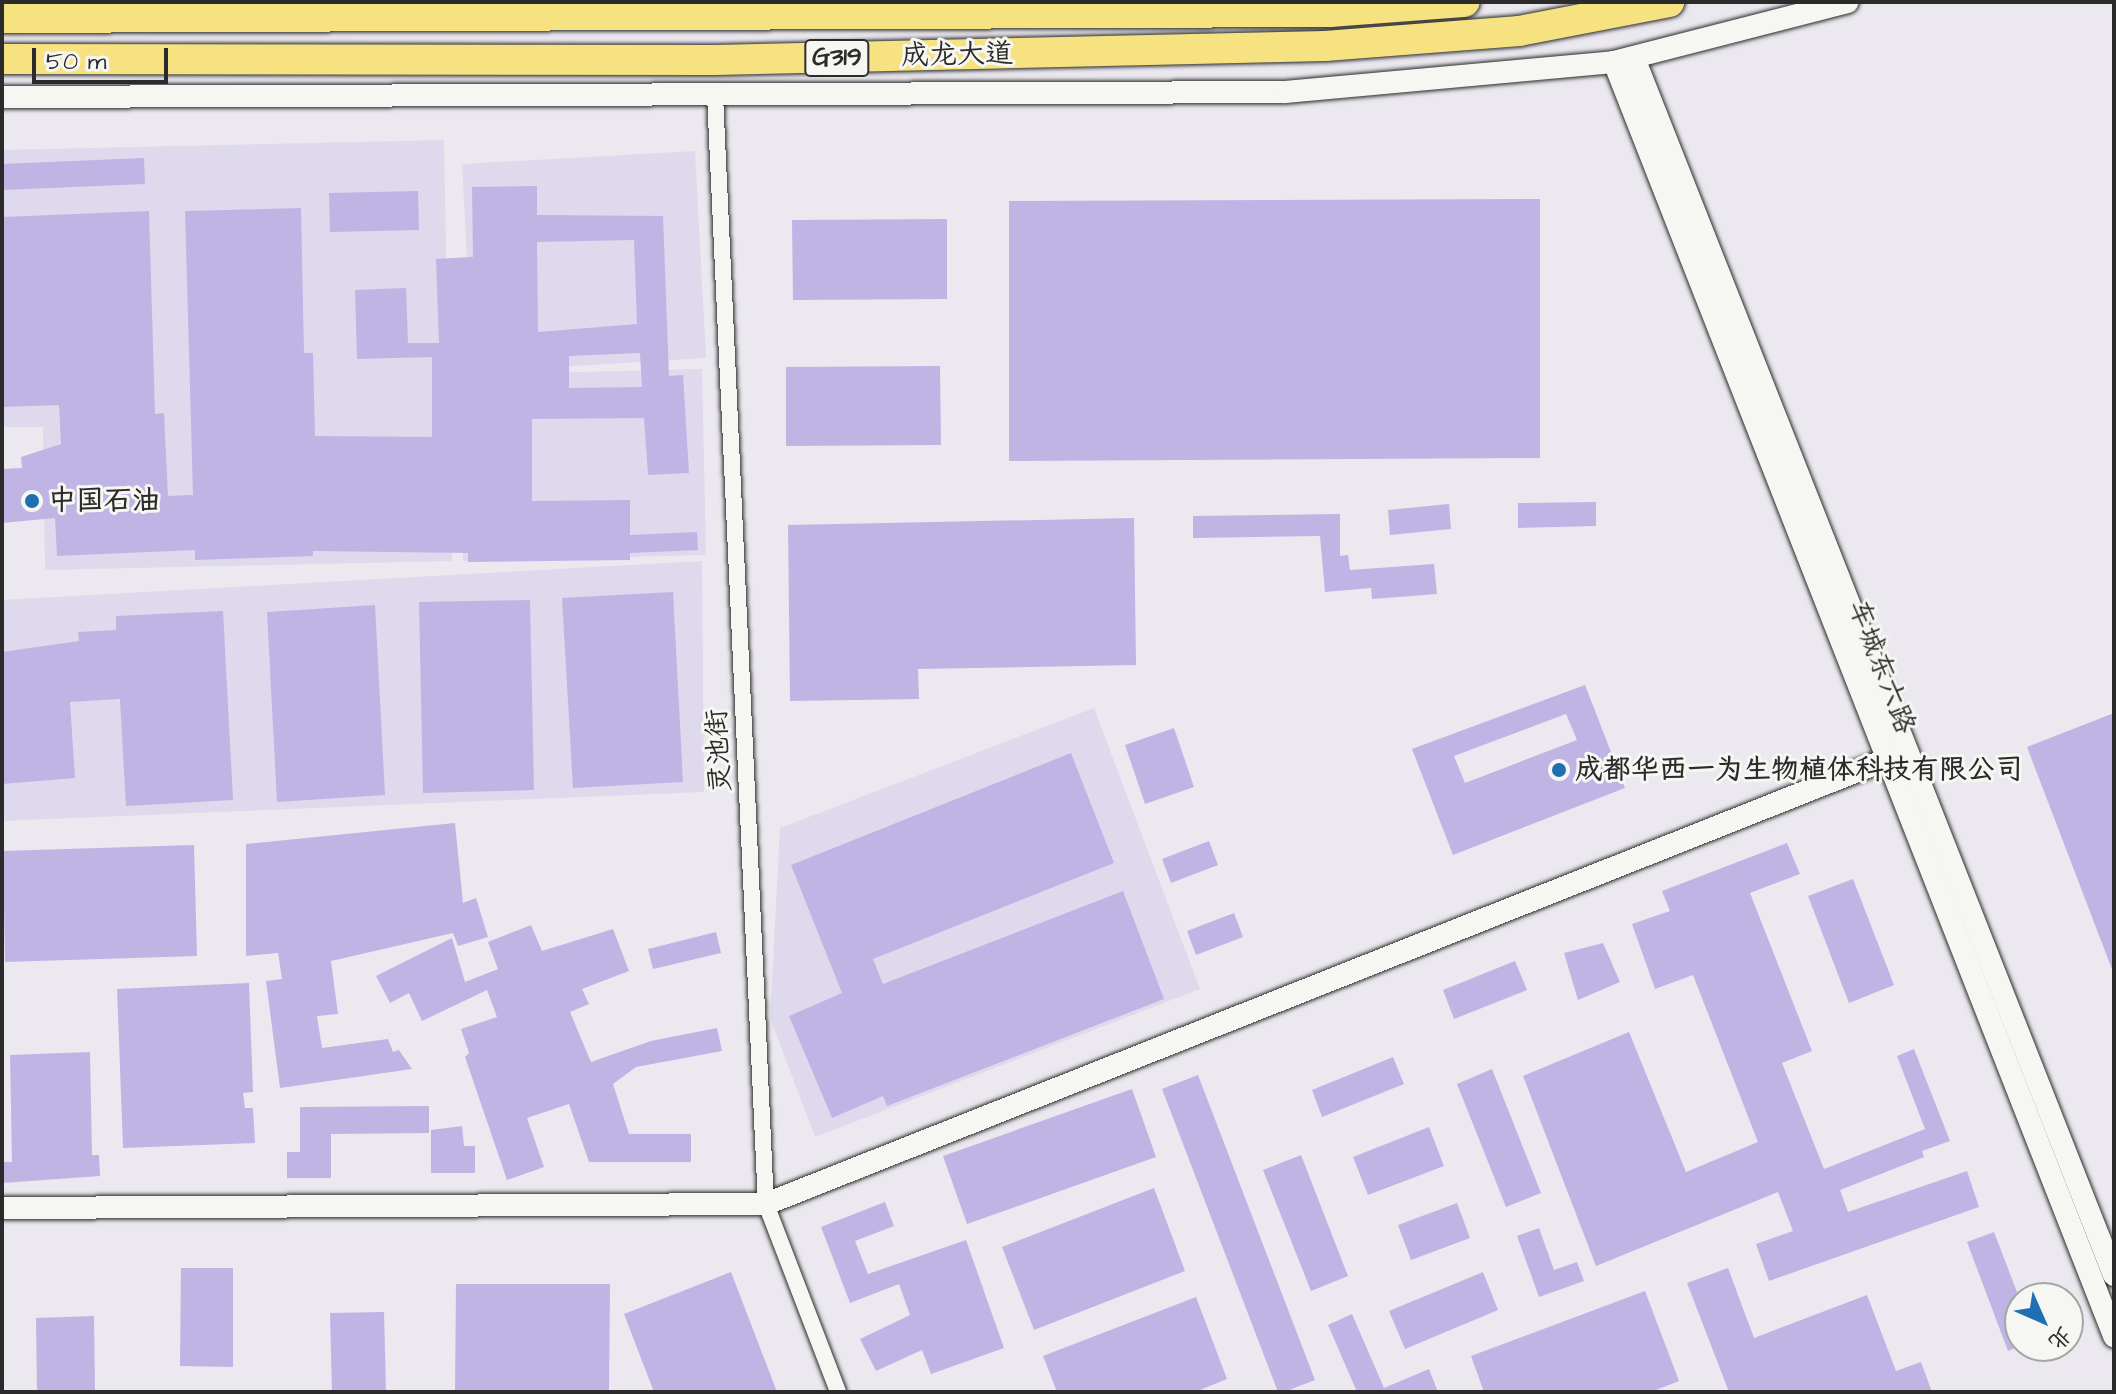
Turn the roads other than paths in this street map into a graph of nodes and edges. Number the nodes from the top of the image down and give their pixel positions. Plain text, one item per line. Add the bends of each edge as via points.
1 (1465, 2) edge
2 (1669, 2) edge
3 (1847, 2) edge
4 (2, 18) edge
5 (2, 59) edge
6 (1624, 60) junction
7 (715, 95) junction
8 (2, 97) edge
9 (1885, 760) junction
10 (766, 1204) junction
11 (2, 1208) edge
12 (2114, 1275) edge
13 (2114, 1336) edge
14 (838, 1392) edge

1 - 4 highway, 成龙大道 / G319 via 1331,12
2 - 5 highway, 成龙大道 / G319 via 1519,31 1325,46 715,60
3 - 6 street
6 - 7 street via 1285,92
6 - 9 street, 车城东六路 via 1658,163
6 - 12 street, 车城东六路
7 - 8 street
7 - 10 street, 灵池街
9 - 10 street
9 - 13 street, 车城东六路
10 - 11 street
10 - 14 street, 灵池街

